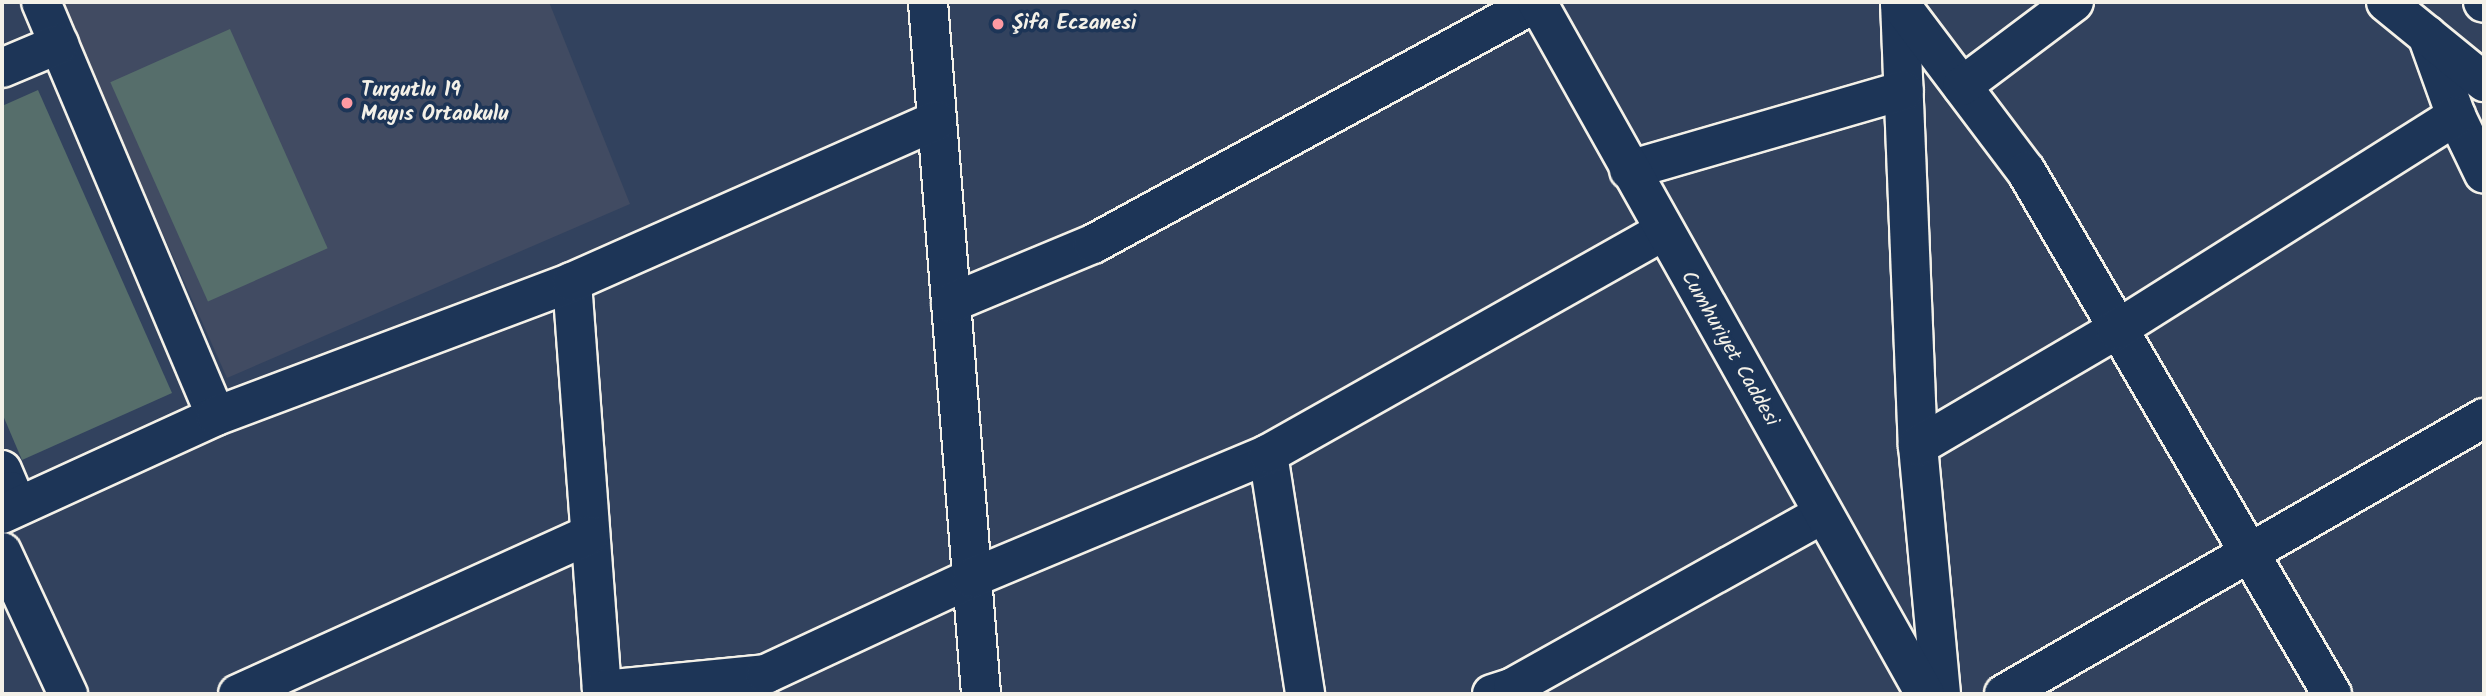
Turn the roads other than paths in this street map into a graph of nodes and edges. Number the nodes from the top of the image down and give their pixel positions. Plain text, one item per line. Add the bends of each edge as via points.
1 (41, 2) edge
2 (928, 2) edge
3 (1537, 2) edge
4 (2074, 2) edge
5 (2386, 2) edge
6 (1900, 3) edge
7 (2427, 34) junction
8 (59, 44) junction
9 (2, 68) edge
10 (2484, 82) edge
11 (1962, 86) junction
12 (1904, 90) junction
13 (2456, 116) junction
14 (937, 120) junction
15 (1629, 170) junction
16 (2484, 174) edge
17 (1663, 231) junction
18 (572, 282) junction
19 (951, 303) junction
20 (2116, 330) junction
21 (215, 416) junction
22 (2484, 418) edge
23 (1918, 446) junction
24 (1268, 454) junction
25 (2, 470) edge
26 (2, 502) edge
27 (2, 514) edge
28 (1823, 514) junction
29 (589, 534) junction
30 (2, 552) edge
31 (2248, 555) junction
32 (972, 579) junction
33 (602, 692) edge
34 (1508, 692) edge
35 (68, 694) edge
36 (238, 694) edge
37 (981, 694) edge
38 (1304, 694) edge
39 (1925, 694) edge
40 (1941, 694) edge
41 (2004, 694) edge
42 (2332, 694) edge

1 - 8 street
2 - 14 street
3 - 15 street, Cumhuriyet Caddesi
3 - 19 street via 1093,244
4 - 11 street
5 - 7 street
6 - 11 street
6 - 12 street
7 - 10 street
7 - 13 street
8 - 9 street
8 - 21 street
11 - 20 street via 2026,171
12 - 15 street
12 - 23 street
13 - 16 street
13 - 20 street
14 - 18 street
14 - 19 street
15 - 17 street, Cumhuriyet Caddesi
17 - 24 street
17 - 28 street, Cumhuriyet Caddesi
18 - 21 street
18 - 29 street
19 - 32 street
20 - 23 street
20 - 31 street
21 - 27 street
22 - 31 street
23 - 40 street
24 - 32 street
24 - 38 street
25 - 26 street via 11,491
28 - 34 street
28 - 39 street, Cumhuriyet Caddesi
29 - 33 street
29 - 36 street
30 - 35 street
31 - 41 street
31 - 42 street
32 - 33 street via 766,674
32 - 37 street

